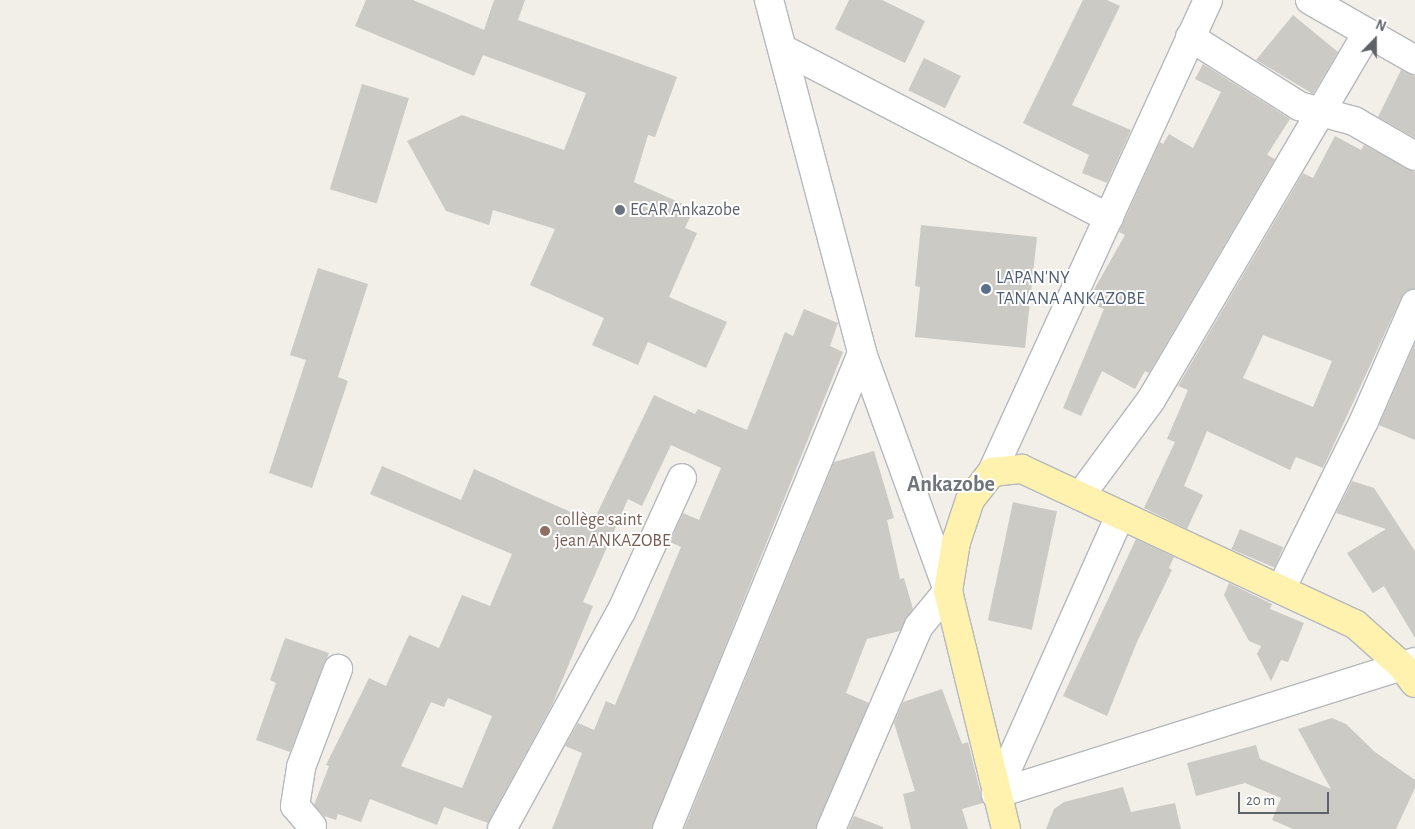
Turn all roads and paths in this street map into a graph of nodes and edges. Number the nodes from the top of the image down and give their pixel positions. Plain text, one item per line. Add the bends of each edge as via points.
1 (769, 0) edge
2 (1208, 0) edge
3 (1310, 0) edge
4 (1367, 33) junction
5 (1190, 37) junction
6 (782, 50) junction
7 (1415, 60) edge
8 (1322, 112) junction
9 (1415, 156) edge
10 (1109, 218) junction
11 (1415, 304) edge
12 (862, 353) junction
13 (992, 472) junction
14 (682, 478) dead end
15 (1080, 496) junction
16 (1120, 515) junction
17 (1281, 589) junction
18 (948, 591) junction
19 (338, 669) dead end
20 (1411, 670) edge
21 (996, 794) junction
22 (314, 828) edge
23 (502, 829) edge
24 (667, 829) edge
25 (831, 829) edge
26 (1006, 829) edge

1 - 6 street
2 - 5 street
3 - 4 street
4 - 7 street
4 - 8 street
5 - 8 street via 1300,106
5 - 10 street
6 - 10 street
6 - 12 street
8 - 9 street via 1354,121
8 - 15 street via 1152,400
10 - 13 street
11 - 17 street via 1364,421
12 - 18 street
12 - 24 street
13 - 15 main road via 1022,469
13 - 18 main road via 970,500 956,542
14 - 23 street via 621,612
15 - 16 main road
16 - 17 main road
16 - 21 street
17 - 20 main road via 1355,624
18 - 21 main road
18 - 25 street via 919,626
19 - 22 street via 301,767 295,806
20 - 21 street
21 - 26 main road

